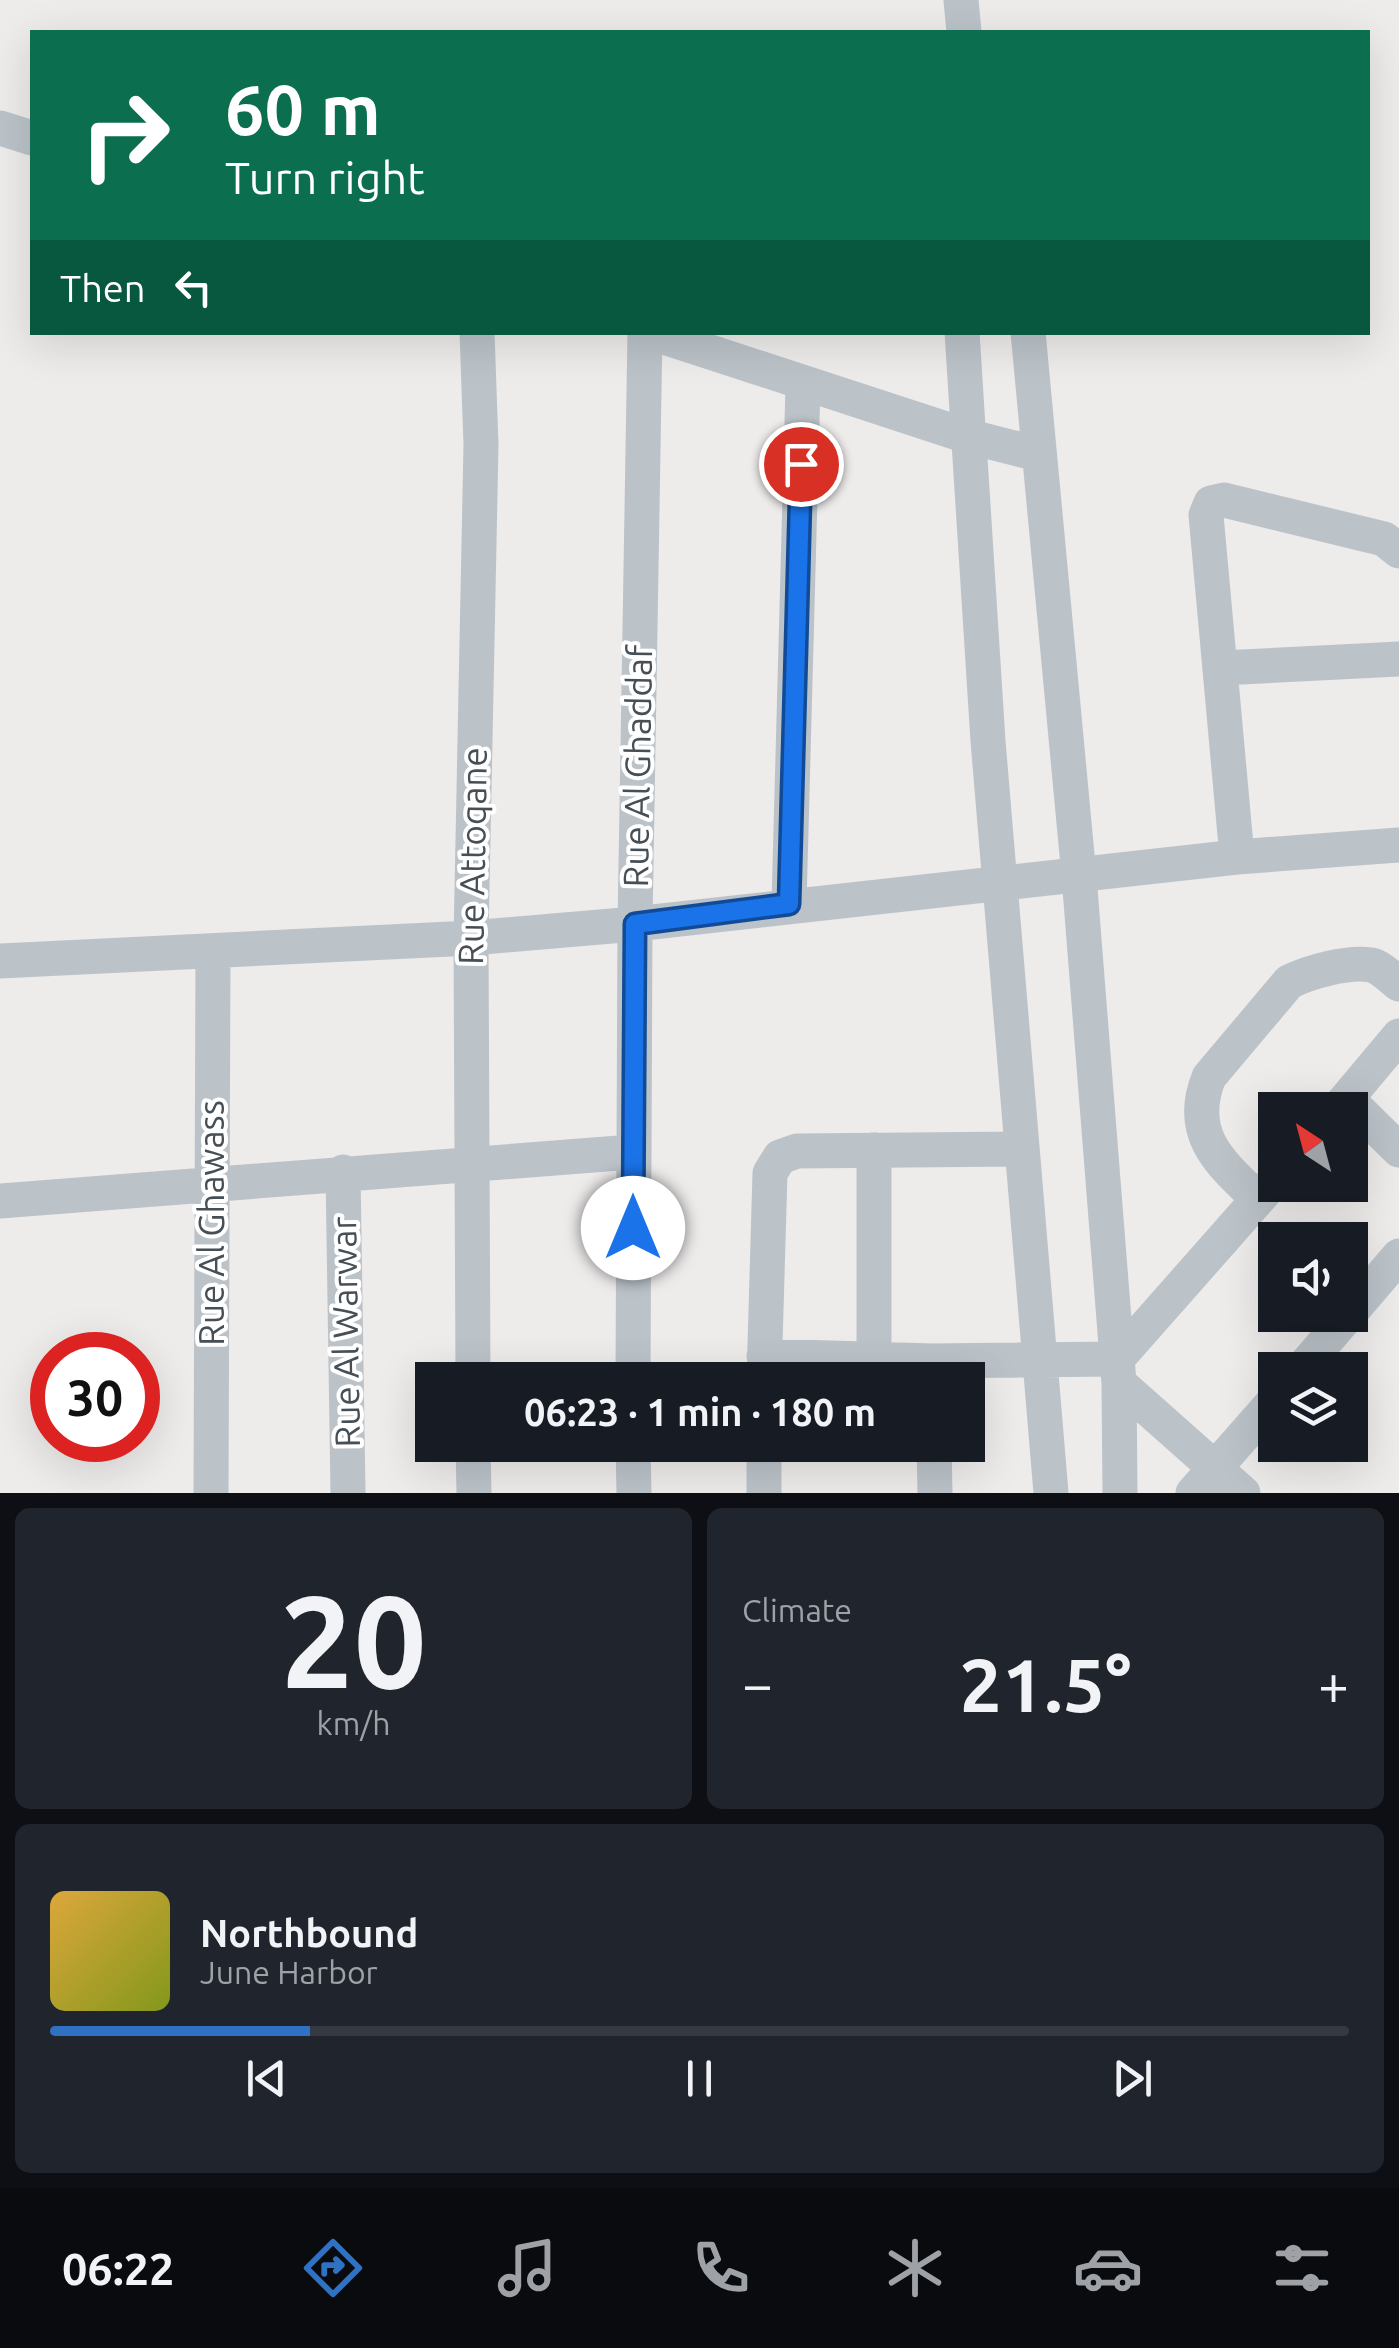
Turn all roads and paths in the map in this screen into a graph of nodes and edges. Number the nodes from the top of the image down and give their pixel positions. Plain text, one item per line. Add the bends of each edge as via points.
1 (961, 0) edge
2 (964, 30) edge
3 (0, 128) edge
4 (30, 137) edge
5 (478, 335) edge
6 (647, 335) edge
7 (656, 335) edge
8 (962, 335) edge
9 (1028, 335) edge
10 (803, 384) junction
11 (967, 436) junction
12 (1038, 454) junction
13 (1399, 551) edge
14 (1399, 659) edge
15 (1220, 668) junction
16 (1399, 845) edge
17 (1236, 857) junction
18 (1078, 876) junction
19 (1000, 883) junction
20 (789, 904) junction
21 (635, 924) junction
22 (472, 938) junction
23 (212, 952) junction
24 (0, 962) edge
25 (1399, 984) edge
26 (1399, 1036) edge
27 (1352, 1092) edge
28 (1368, 1125) edge
29 (1022, 1149) junction
30 (874, 1150) junction
31 (1399, 1150) edge
32 (632, 1152) junction
33 (470, 1164) junction
34 (344, 1172) junction
35 (212, 1182) junction
36 (1258, 1185) edge
37 (1258, 1200) edge
38 (0, 1201) edge
39 (1399, 1256) edge
40 (1368, 1292) edge
41 (1334, 1332) edge
42 (1316, 1352) edge
43 (874, 1359) junction
44 (472, 1362) edge
45 (633, 1362) edge
46 (764, 1362) edge
47 (837, 1362) edge
48 (889, 1362) edge
49 (1040, 1362) junction
50 (985, 1367) edge
51 (1118, 1371) junction
52 (1258, 1419) edge
53 (473, 1462) edge
54 (634, 1462) edge
55 (764, 1462) edge
56 (934, 1462) edge
57 (1204, 1481) edge
58 (211, 1493) edge
59 (348, 1493) edge
60 (474, 1493) edge
61 (634, 1493) edge
62 (764, 1493) edge
63 (934, 1493) edge
64 (1051, 1493) edge
65 (1120, 1493) edge
66 (1243, 1493) edge

1 - 2 street
3 - 4 street
5 - 22 street, Rue Attoqane via 482,445
6 - 21 street, Rue Al Ghaddaf
7 - 10 street
8 - 11 street
9 - 12 street
10 - 11 street
10 - 20 street
11 - 12 street
11 - 19 street
12 - 18 street
13 - 15 street via 1384,539 1224,500 1212,503 1206,515
14 - 15 street
15 - 17 street
16 - 17 street
17 - 18 street
18 - 19 street
18 - 51 street
19 - 20 street
19 - 29 street
20 - 21 street
21 - 22 street
21 - 32 street, Rue Al Ghaddaf
22 - 23 street
22 - 33 street, Rue Attoqane
23 - 24 street
23 - 35 street, Rue Al Ghawass
25 - 36 street via 1368,964 1298,977 1209,1077 1203,1092 1207,1144 1216,1159
26 - 27 street
28 - 31 street
29 - 30 street
29 - 49 street
30 - 43 street
30 - 46 street via 798,1151 780,1157 770,1172
32 - 33 street
32 - 45 street, Rue Al Ghaddaf
33 - 34 street
33 - 44 street, Rue Attoqane
34 - 35 street
34 - 59 street, Rue Al Warwar
35 - 38 street
35 - 58 street, Rue Al Ghawass
37 - 51 street
39 - 40 street
41 - 42 street
43 - 47 street
43 - 48 street
49 - 50 street
49 - 51 street
49 - 64 street
51 - 57 street
51 - 65 street
52 - 57 street
53 - 60 street
54 - 61 street
55 - 62 street
56 - 63 street
57 - 66 street

